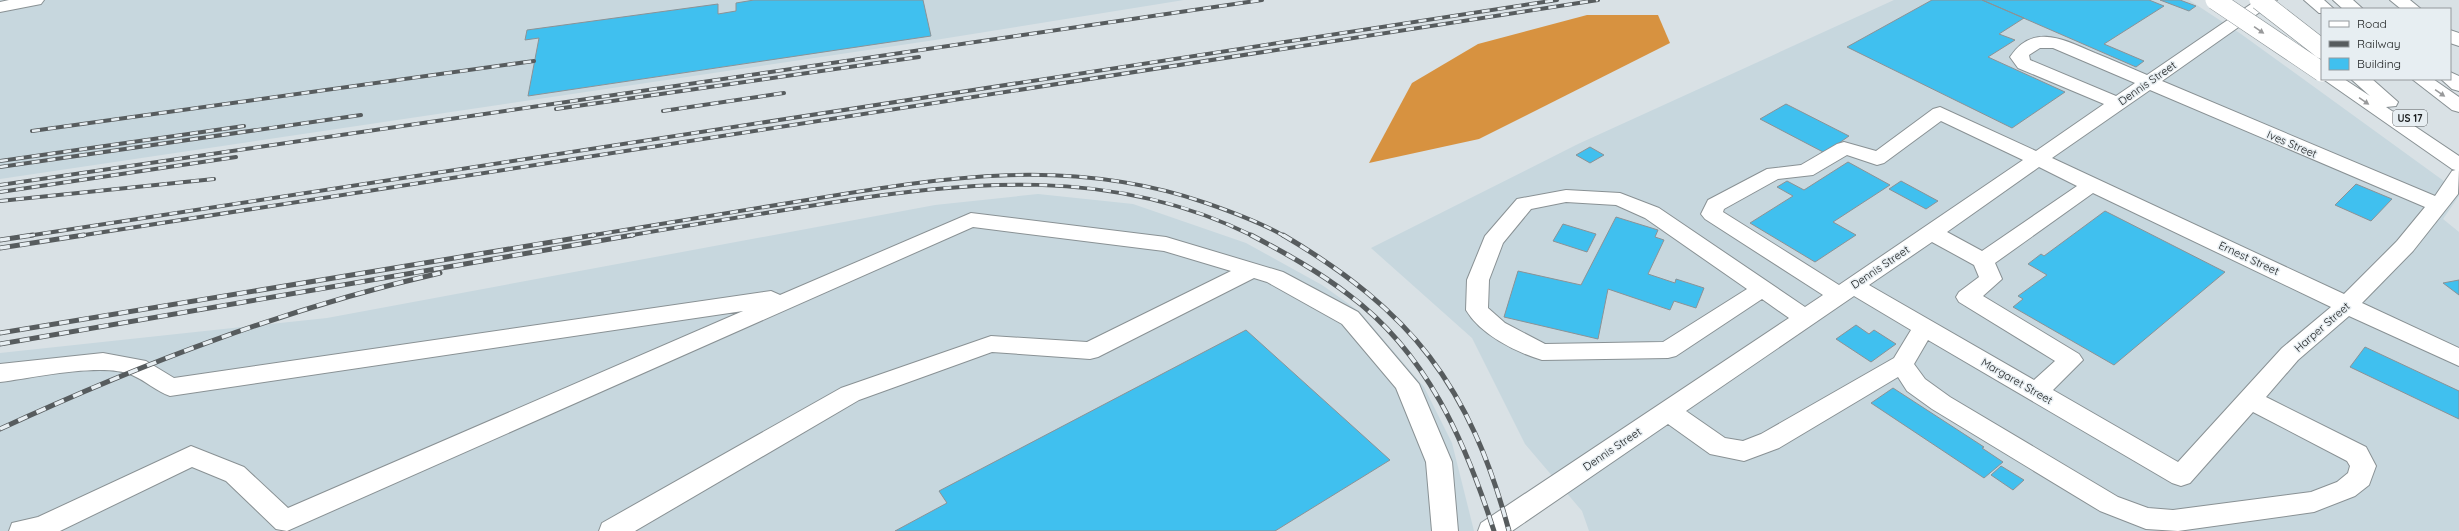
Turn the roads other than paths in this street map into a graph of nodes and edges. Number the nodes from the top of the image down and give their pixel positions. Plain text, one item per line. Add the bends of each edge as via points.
1 (35, 0) edge
2 (2215, 0) edge
3 (2260, 0) edge
4 (2268, 0) edge
5 (2313, 0) edge
6 (2342, 0) edge
7 (2399, 0) edge
8 (0, 7) edge
9 (2324, 8) edge
10 (2353, 8) edge
11 (2411, 8) edge
12 (2321, 48) edge
13 (2321, 71) edge
14 (2451, 79) edge
15 (2333, 80) edge
16 (2361, 80) edge
17 (2422, 80) edge
18 (2148, 82) junction
19 (2459, 85) edge
20 (2117, 103) junction
21 (2459, 106) edge
22 (2459, 157) edge
23 (2039, 159) junction
24 (2459, 165) edge
25 (2459, 175) edge
26 (2093, 184) junction
27 (2438, 205) junction
28 (1931, 232) junction
29 (1982, 261) junction
30 (1252, 270) junction
31 (1762, 289) junction
32 (1846, 290) junction
33 (800, 295) junction
34 (2347, 305) junction
35 (1805, 318) junction
36 (1924, 327) junction
37 (2459, 358) edge
38 (1902, 364) junction
39 (0, 373) edge
40 (2036, 392) junction
41 (2250, 400) junction
42 (1668, 411) junction
43 (2181, 476) joint
44 (22, 531) edge
45 (612, 531) edge
46 (1445, 531) edge
47 (1491, 531) edge

1 - 8 main road
2 -> 13 main road, bridge
3 - 12 main road, bridge
4 - 18 main road, Dennis Street
5 - 9 main road
6 - 10 main road
7 - 11 main road
14 - 19 main road
15 -> 24 main road
16 - 22 main road, US 17
17 -> 21 main road
18 - 20 main road, Dennis Street
18 - 20 main road, Ives Street via 2047,41 2037,42 2023,49 2018,57 2024,64
18 - 27 main road, Ives Street
20 - 23 main road, Dennis Street
23 - 26 main road, Ernest Street
23 - 28 main road, Dennis Street
23 - 32 main road, Ernest Street via 1940,113 1876,159 1863,152 1844,148 1806,171 1774,173 1715,205 1712,214
25 - 27 main road, Harper Street
26 - 29 main road
26 - 34 main road, Ernest Street
27 - 34 main road, Harper Street via 2405,246
28 - 29 main road
28 - 32 main road, Dennis Street
29 - 40 main road via 1991,279 1968,297 2072,360
30 - 33 main road via 1166,244 971,220
30 - 45 main road via 1090,351 991,344 850,394
30 - 46 main road via 1275,277 1350,318 1407,384 1439,462
31 - 31 main road via 1652,213 1620,200 1566,196 1524,204 1492,241 1478,280 1477,310 1498,329 1542,352 1668,350
31 - 35 main road
32 - 35 main road, Dennis Street
32 - 36 main road, Margaret Street
33 - 39 main road via 170,387 138,367 103,361
33 - 44 main road via 285,521 235,474 191,456 43,527
34 - 37 main road, Ernest Street
34 - 41 main road, Harper Street via 2290,354
35 - 42 main road, Dennis Street
36 - 38 main road
36 - 40 main road, Margaret Street
38 - 41 main road via 1916,385 1941,403 2102,500 2146,518 2173,521 2314,502 2346,489 2360,478 2362,466 2357,454
38 - 42 main road via 1770,441 1744,451 1719,447
40 - 43 main road, Margaret Street
41 - 43 main road, Harper Street
42 - 47 main road, Dennis Street

